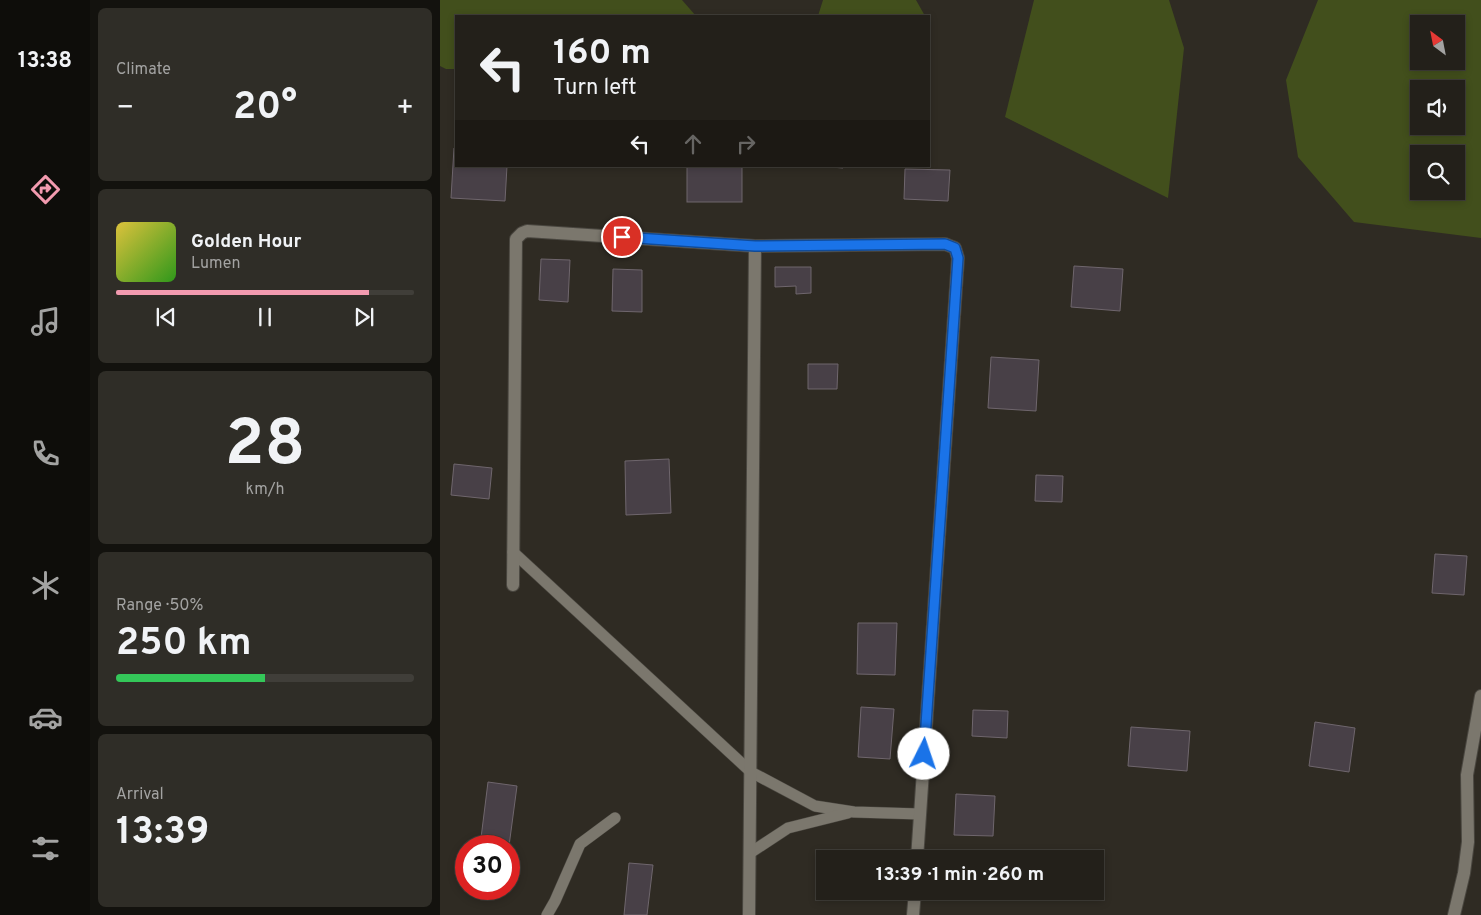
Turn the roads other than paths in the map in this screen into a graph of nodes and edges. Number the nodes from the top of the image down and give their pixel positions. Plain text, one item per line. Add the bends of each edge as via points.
1 (755, 246) junction
2 (513, 552) junction
3 (513, 585) dead end
4 (1481, 696) edge
5 (750, 772) junction
6 (854, 812) junction
7 (920, 814) junction
8 (614, 818) dead end
9 (918, 850) edge
10 (750, 853) junction
11 (914, 900) edge
12 (547, 915) edge
13 (749, 915) edge
14 (913, 915) edge
15 (1454, 915) edge

1 - 2 street via 527,231 516,239
1 - 5 street
1 - 7 street via 945,244 955,248 958,258
2 - 3 street
2 - 5 lane
4 - 15 street via 1467,775 1468,842
5 - 6 lane via 815,806
5 - 10 street
6 - 7 lane
6 - 10 lane via 788,828
7 - 9 street
8 - 12 lane via 580,844
10 - 13 street
11 - 14 street

